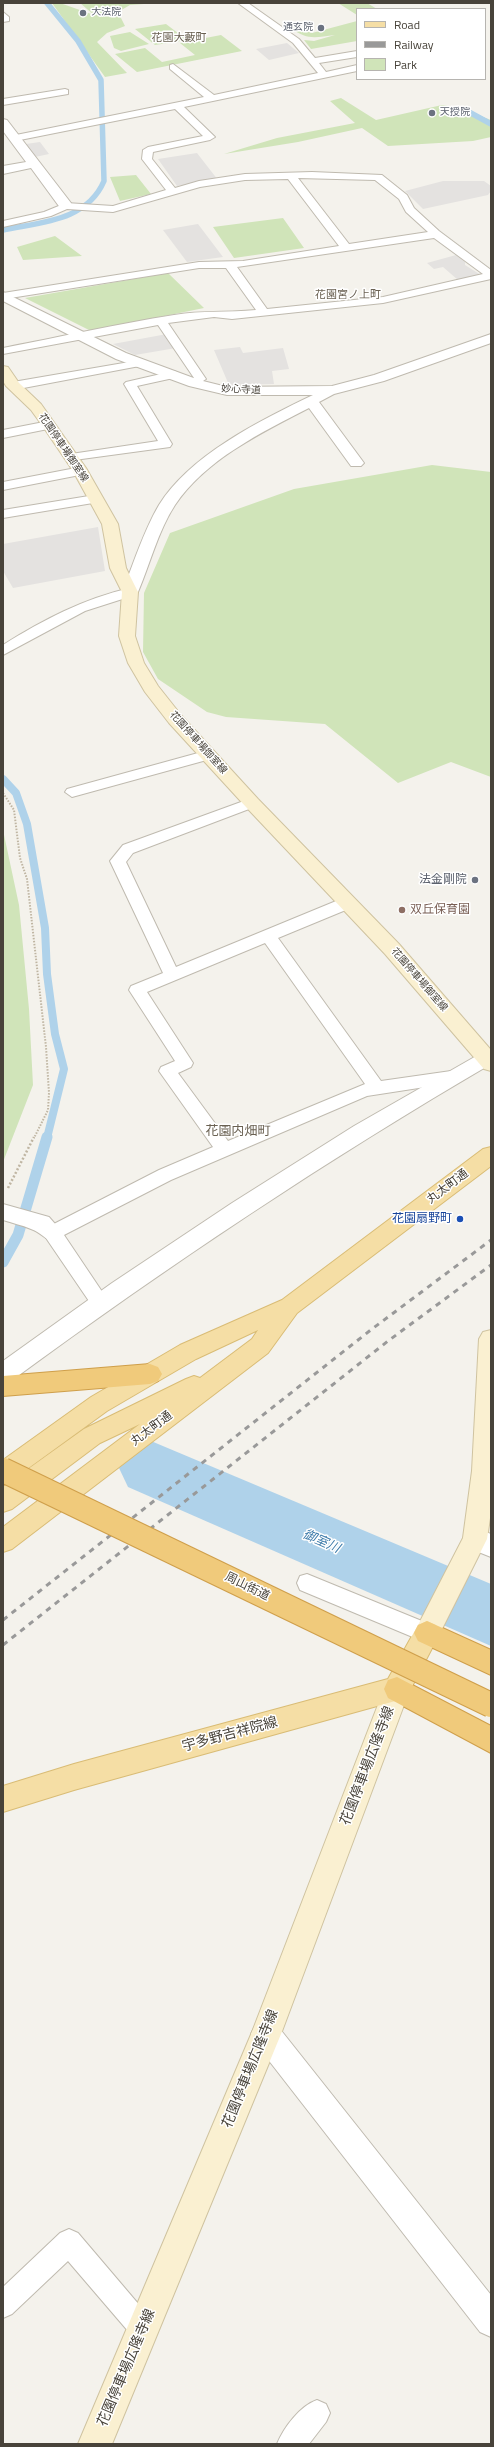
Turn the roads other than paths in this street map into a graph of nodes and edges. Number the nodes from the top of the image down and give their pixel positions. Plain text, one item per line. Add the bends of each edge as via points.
1 (242, 3) edge
2 (3, 15) edge
3 (3, 19) edge
4 (356, 54) edge
5 (313, 61) junction
6 (173, 67) dead end
7 (356, 68) edge
8 (323, 74) junction
9 (65, 92) dead end
10 (210, 98) junction
11 (3, 102) edge
12 (176, 105) junction
13 (3, 122) edge
14 (15, 138) junction
15 (34, 164) junction
16 (3, 170) edge
17 (291, 176) junction
18 (173, 192) junction
19 (71, 207) junction
20 (3, 224) edge
21 (437, 234) junction
22 (345, 247) junction
23 (229, 264) junction
24 (491, 275) edge
25 (3, 296) edge
26 (264, 314) junction
27 (161, 321) junction
28 (85, 336) junction
29 (491, 338) edge
30 (3, 352) edge
31 (141, 363) junction
32 (3, 370) edge
33 (174, 375) junction
34 (194, 383) junction
35 (13, 386) junction
36 (332, 390) junction
37 (311, 401) junction
38 (49, 425) junction
39 (3, 434) edge
40 (71, 458) junction
41 (356, 463) dead end
42 (81, 471) junction
43 (3, 486) edge
44 (95, 499) junction
45 (3, 514) edge
46 (130, 592) junction
47 (3, 651) edge
48 (209, 755) junction
49 (72, 792) dead end
50 (252, 803) junction
51 (347, 903) junction
52 (268, 936) junction
53 (172, 975) junction
54 (488, 1061) edge
55 (451, 1078) junction
56 (377, 1088) junction
57 (225, 1150) junction
58 (491, 1155) edge
59 (13, 1216) edge
60 (52, 1232) junction
61 (100, 1302) junction
62 (290, 1306) junction
63 (491, 1339) edge
64 (226, 1371) junction
65 (3, 1374) edge
66 (150, 1374) junction
67 (3, 1386) edge
68 (3, 1472) edge
69 (3, 1501) edge
70 (3, 1541) edge
71 (483, 1543) edge
72 (307, 1583) dead end
73 (431, 1624) junction
74 (491, 1663) edge
75 (397, 1689) junction
76 (491, 1705) edge
77 (491, 1740) edge
78 (3, 1799) edge
79 (266, 2034) junction
80 (3, 2304) edge
81 (491, 2321) edge
82 (143, 2329) junction
83 (317, 2413) dead end
84 (95, 2444) edge
85 (291, 2444) edge

1 - 5 lane via 296,41
2 - 3 lane via 6,19
4 - 5 lane
5 - 8 lane
6 - 10 lane
7 - 8 lane
8 - 10 lane
9 - 11 lane
10 - 12 lane
12 - 14 lane
12 - 18 lane via 210,137 148,150 146,159
13 - 14 street
14 - 15 street
15 - 16 street
15 - 19 street
17 - 18 lane via 245,177 199,184
17 - 21 lane via 378,177 403,196 410,210
17 - 22 lane
18 - 19 lane via 113,209
19 - 20 lane
21 - 22 lane
21 - 24 lane
22 - 23 lane via 243,264
23 - 25 lane via 199,265
23 - 26 lane
24 - 26 lane via 383,300
25 - 28 street, 妙心寺道
26 - 27 lane via 214,314
27 - 28 lane
27 - 34 lane via 200,379
28 - 30 lane
28 - 31 street, 妙心寺道 via 121,356
29 - 36 street, 妙心寺道 via 379,378
31 - 33 street, 妙心寺道
31 - 35 lane
32 - 35 main road, 花園停車場御室線
33 - 34 street, 妙心寺道
33 - 40 lane via 130,384 166,444
34 - 36 street, 妙心寺道 via 243,392
35 - 38 main road, 花園停車場御室線 via 36,407
36 - 37 street
37 - 41 street
37 - 46 street via 220,456 176,493 167,504 154,530
38 - 39 lane
38 - 40 main road, 花園停車場御室線
40 - 42 main road, 花園停車場御室線
42 - 43 lane
42 - 44 main road, 花園停車場御室線
44 - 45 lane
44 - 46 main road, 花園停車場御室線 via 110,524 118,568
46 - 47 lane via 113,596 50,621
46 - 48 main road, 花園停車場御室線 via 127,636 136,663 175,719
48 - 49 lane
48 - 50 main road, 花園停車場御室線
50 - 51 main road, 花園停車場御室線
50 - 53 lane via 128,849 118,861
51 - 52 lane
51 - 54 main road, 花園停車場御室線 via 392,949
52 - 53 lane
52 - 56 lane
53 - 57 lane via 137,990 185,1063 167,1071
54 - 55 street
55 - 56 lane
55 - 61 street via 297,1169
56 - 57 lane via 364,1090
57 - 60 lane via 165,1175
58 - 62 main road, 丸太町通
59 - 60 street via 41,1223
60 - 61 lane
61 - 65 street
62 - 64 main road, 丸太町通 via 260,1346
62 - 66 main road, 丸太町通 via 188,1352
63 - 71 main road
64 - 69 main road via 156,1402 92,1436
64 - 70 main road, 丸太町通
66 - 67 highway
66 - 68 main road, 丸太町通 via 99,1404
68 - 76 highway, 周山街道, bridge
71 - 73 main road via 461,1567
72 - 73 lane
73 - 74 highway
73 - 75 main road
75 - 77 highway
75 - 78 main road, 宇多野吉祥院線 via 74,1777
75 - 79 main road, 花園停車場広隆寺線
79 - 81 street
79 - 82 main road, 花園停車場広隆寺線
80 - 82 lane via 69,2242
82 - 84 main road, 花園停車場広隆寺線
83 - 85 lane

